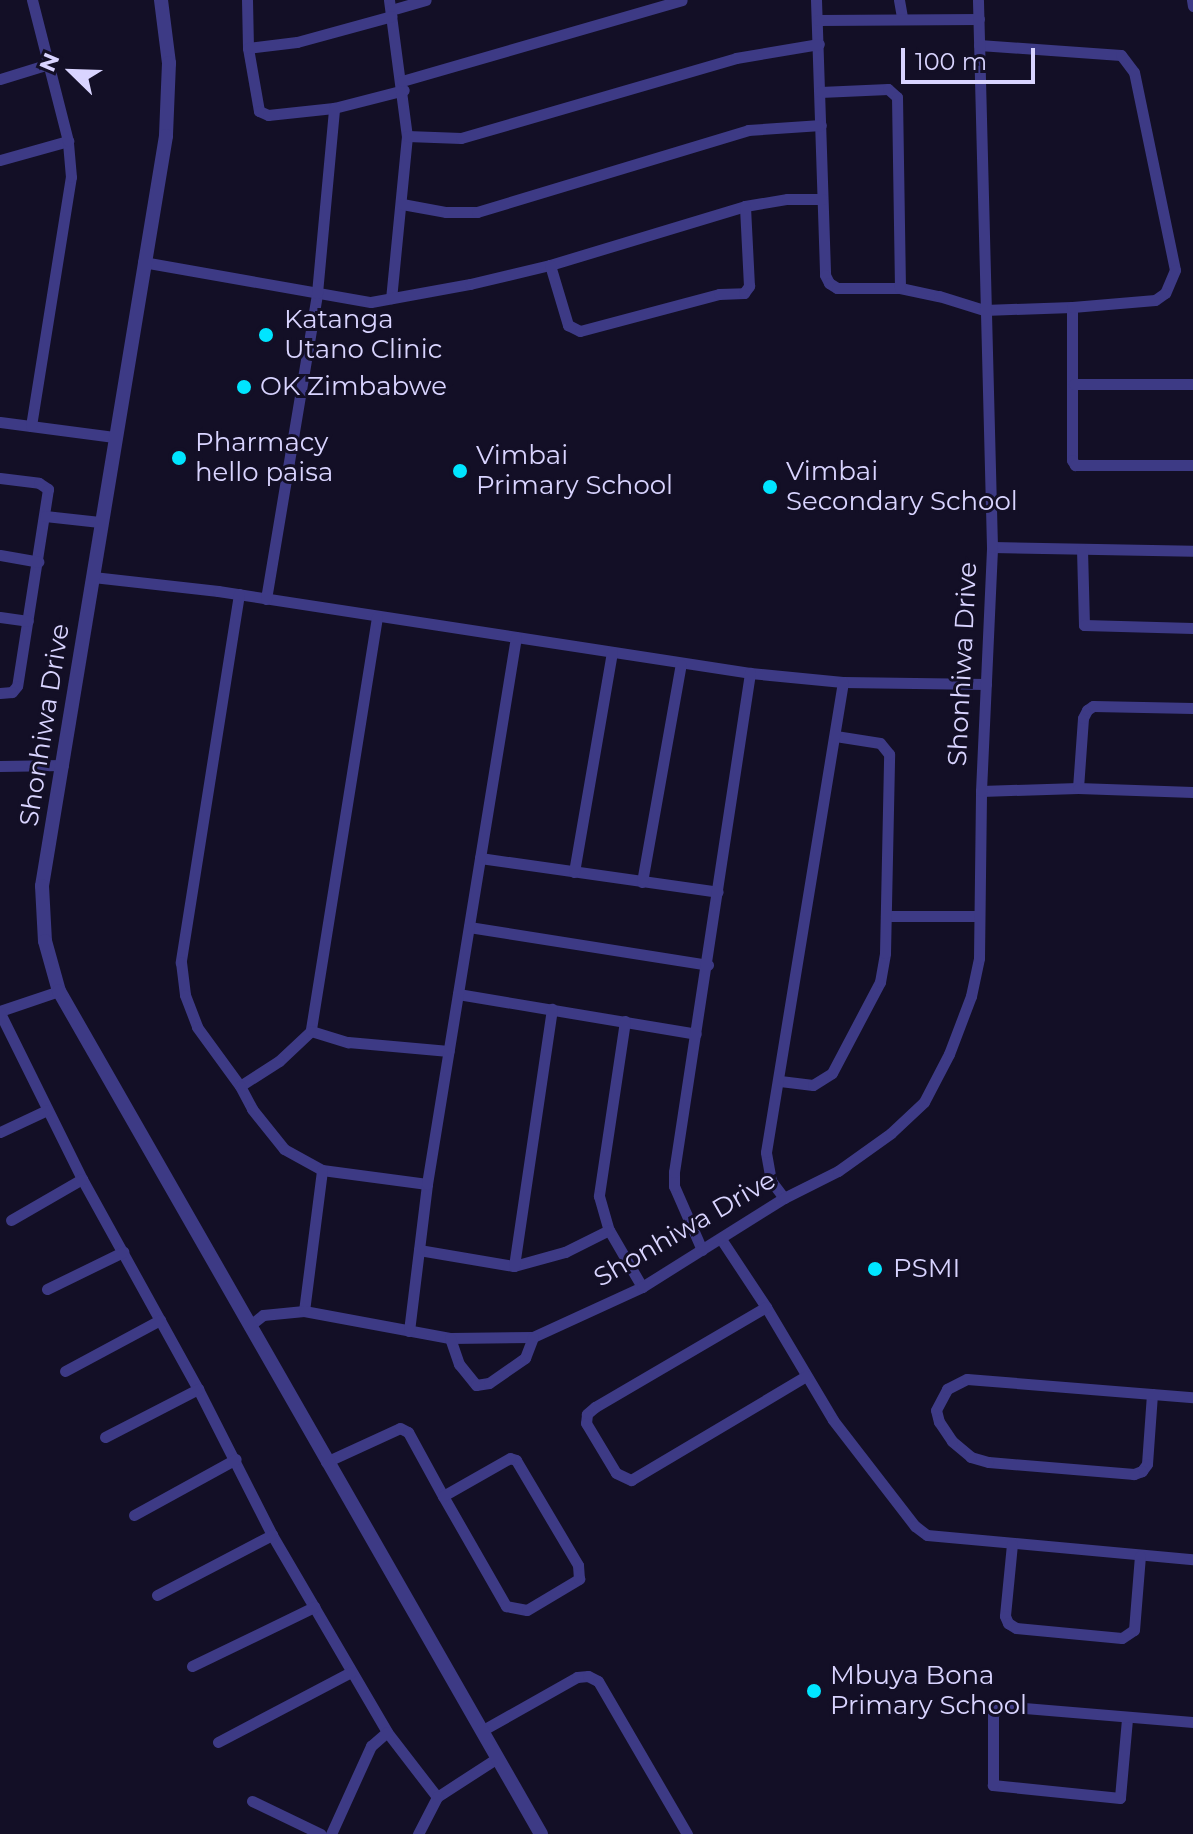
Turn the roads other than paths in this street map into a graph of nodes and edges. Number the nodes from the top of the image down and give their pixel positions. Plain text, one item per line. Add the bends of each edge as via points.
1 (32, 0) edge
2 (161, 0) edge
3 (247, 0) edge
4 (426, 0) edge
5 (682, 0) edge
6 (816, 0) edge
7 (899, 0) edge
8 (978, 0) edge
9 (391, 9) edge
10 (902, 17) junction
11 (979, 19) junction
12 (818, 20) junction
13 (819, 44) junction
14 (979, 45) junction
15 (248, 48) junction
16 (49, 64) junction
17 (0, 79) edge
18 (403, 86) junction
19 (820, 92) junction
20 (334, 108) junction
21 (821, 125) junction
22 (407, 136) junction
23 (68, 141) junction
24 (0, 160) edge
25 (822, 199) junction
26 (402, 204) junction
27 (745, 206) junction
28 (143, 262) junction
29 (550, 265) junction
30 (900, 288) junction
31 (317, 293) junction
32 (391, 298) junction
33 (1072, 307) junction
34 (984, 310) junction
35 (1074, 384) junction
36 (1193, 384) edge
37 (0, 422) edge
38 (31, 426) junction
39 (114, 437) junction
40 (1193, 465) edge
41 (0, 478) edge
42 (45, 516) junction
43 (100, 522) junction
44 (992, 547) junction
45 (1082, 549) junction
46 (1193, 551) edge
47 (0, 555) edge
48 (38, 562) junction
49 (93, 577) junction
50 (239, 594) junction
51 (266, 599) junction
52 (0, 617) edge
53 (377, 617) junction
54 (28, 621) junction
55 (1193, 628) edge
56 (516, 637) junction
57 (612, 652) junction
58 (681, 664) junction
59 (750, 673) junction
60 (843, 682) junction
61 (986, 684) junction
62 (0, 693) edge
63 (1193, 708) edge
64 (836, 736) junction
65 (63, 765) junction
66 (0, 766) edge
67 (1078, 788) junction
68 (981, 791) junction
69 (1193, 792) edge
70 (480, 858) junction
71 (574, 872) junction
72 (642, 882) junction
73 (718, 892) junction
74 (886, 916) junction
75 (978, 916) junction
76 (469, 927) junction
77 (708, 965) junction
78 (59, 991) junction
79 (458, 994) junction
80 (552, 1009) junction
81 (0, 1012) edge
82 (625, 1021) junction
83 (311, 1031) junction
84 (696, 1034) junction
85 (449, 1051) junction
86 (780, 1081) junction
87 (240, 1086) junction
88 (47, 1110) junction
89 (0, 1132) edge
90 (322, 1170) junction
91 (82, 1179) junction
92 (427, 1184) junction
93 (784, 1198) junction
94 (11, 1220) dead end
95 (609, 1230) junction
96 (721, 1239) junction
97 (419, 1250) junction
98 (702, 1250) junction
99 (123, 1252) junction
100 (514, 1266) junction
101 (642, 1287) junction
102 (47, 1289) dead end
103 (766, 1307) junction
104 (304, 1311) junction
105 (160, 1320) junction
106 (249, 1326) junction
107 (409, 1331) junction
108 (533, 1337) junction
109 (450, 1338) junction
110 (65, 1371) dead end
111 (806, 1376) junction
112 (198, 1389) junction
113 (1152, 1394) junction
114 (1193, 1397) edge
115 (105, 1437) dead end
116 (236, 1459) junction
117 (326, 1462) junction
118 (443, 1496) junction
119 (134, 1515) dead end
120 (272, 1535) junction
121 (1012, 1544) junction
122 (1140, 1556) junction
123 (1193, 1559) edge
124 (157, 1595) dead end
125 (314, 1607) junction
126 (192, 1666) dead end
127 (351, 1672) junction
128 (1127, 1719) junction
129 (1193, 1722) edge
130 (483, 1730) junction
131 (387, 1732) junction
132 (218, 1742) dead end
133 (497, 1758) junction
134 (437, 1797) junction
135 (252, 1801) dead end
136 (321, 1834) edge
137 (331, 1834) edge
138 (418, 1834) edge
139 (541, 1834) edge
140 (687, 1834) edge

1 - 16 street
2 - 28 street, Shonhiwa Drive via 169,100
3 - 15 street
4 - 9 street
5 - 18 street
6 - 12 street
7 - 10 street
8 - 11 street, Shonhiwa Drive
9 - 15 street via 297,42
9 - 18 street
10 - 11 street
10 - 12 street
11 - 14 street, Shonhiwa Drive
12 - 13 street
13 - 19 street
13 - 22 street via 736,58 461,138
14 - 33 street via 1121,55 1134,72 1175,270 1165,293 1155,300
14 - 34 street, Shonhiwa Drive
15 - 20 street via 259,111 268,115
16 - 17 street
16 - 23 street
18 - 20 street
18 - 22 street
19 - 21 street
19 - 30 street via 888,89 897,97
20 - 31 street
21 - 25 street
21 - 26 street via 748,130 477,212
22 - 26 street
23 - 24 street
23 - 38 street via 71,177
25 - 27 street
25 - 30 street via 829,283 837,288
26 - 32 street
27 - 29 street
27 - 29 street via 749,286 744,293 719,294 580,331 568,325
28 - 31 street
28 - 39 street, Shonhiwa Drive
29 - 32 street
30 - 34 street
31 - 32 street via 371,302
31 - 51 street
33 - 34 street
33 - 35 street
34 - 44 street, Shonhiwa Drive
35 - 36 street
35 - 40 street via 1075,465
37 - 38 street
38 - 39 street
39 - 43 street, Shonhiwa Drive
41 - 42 street via 45,485
42 - 43 street
42 - 48 street
43 - 49 street, Shonhiwa Drive
44 - 45 street
44 - 61 street, Shonhiwa Drive
45 - 46 street
45 - 55 street via 1084,625
47 - 48 street
48 - 54 street
49 - 50 street
49 - 65 street, Shonhiwa Drive
50 - 51 street
50 - 87 street via 181,962 185,995 197,1027
51 - 53 street
52 - 54 street
53 - 56 street
53 - 83 street
54 - 62 street via 17,686
56 - 57 street
56 - 70 street
57 - 58 street
57 - 71 street
58 - 59 street
58 - 72 street
59 - 60 street
59 - 73 street
60 - 61 street
60 - 64 street
61 - 68 street, Shonhiwa Drive
63 - 67 street via 1087,710
64 - 74 street via 880,743 889,754
64 - 86 street
65 - 66 street
65 - 78 street, Shonhiwa Drive via 42,886 45,941
67 - 68 street
67 - 69 street
68 - 75 street, Shonhiwa Drive
70 - 71 street
70 - 76 street
71 - 72 street
72 - 73 street
73 - 77 street
74 - 75 street
74 - 86 street via 880,982 838,1064 813,1085
75 - 93 street, Shonhiwa Drive via 979,958 971,996 924,1102 838,1171
76 - 77 street
76 - 79 street
77 - 84 street
78 - 81 street
78 - 106 street, Shonhiwa Drive
79 - 80 street
79 - 85 street
80 - 82 street
80 - 100 street
81 - 88 street
82 - 84 street
82 - 95 street via 601,1165 599,1196
83 - 85 street via 348,1042
83 - 87 street via 279,1061
84 - 98 street via 674,1186
85 - 92 street
86 - 93 street via 766,1152 771,1181
87 - 90 street via 284,1149
88 - 89 street
88 - 91 street
90 - 92 street
90 - 104 street
91 - 94 street
91 - 99 street
92 - 97 street
93 - 96 street, Shonhiwa Drive
95 - 100 street via 565,1252
95 - 101 street
96 - 98 street, Shonhiwa Drive
96 - 103 street
97 - 100 street
97 - 107 street
98 - 101 street, Shonhiwa Drive
99 - 102 street
99 - 105 street
101 - 108 street, Shonhiwa Drive
103 - 111 street
103 - 111 street via 595,1407 586,1423 616,1473 631,1480
104 - 106 street, Shonhiwa Drive via 263,1315
104 - 107 street, Shonhiwa Drive
105 - 110 street
105 - 112 street
106 - 117 street
107 - 109 street, Shonhiwa Drive
108 - 109 street, Shonhiwa Drive
108 - 109 street via 525,1358 489,1383 476,1385 459,1364
111 - 121 street via 833,1420 915,1526 939,1538
112 - 115 street
112 - 116 street
113 - 113 street via 967,1379 947,1389 936,1410 952,1441 971,1457 1134,1474 1147,1464
113 - 114 street
116 - 119 street
116 - 120 street
117 - 118 street via 400,1428 408,1432
117 - 130 street
118 - 118 street via 506,1606 527,1610 579,1579 578,1565 516,1460 510,1458
120 - 124 street
120 - 125 street
121 - 122 street
121 - 122 street via 1008,1623 1107,1637 1122,1638 1134,1630
122 - 123 street
125 - 126 street
125 - 127 street
127 - 131 street
127 - 132 street
128 - 128 street via 1001,1706 993,1714 991,1780 1000,1788 1120,1798
128 - 129 street
130 - 133 street
130 - 140 street via 577,1677 598,1681
131 - 134 street
131 - 137 street via 371,1746
133 - 134 street
133 - 139 street
134 - 138 street
135 - 136 street

